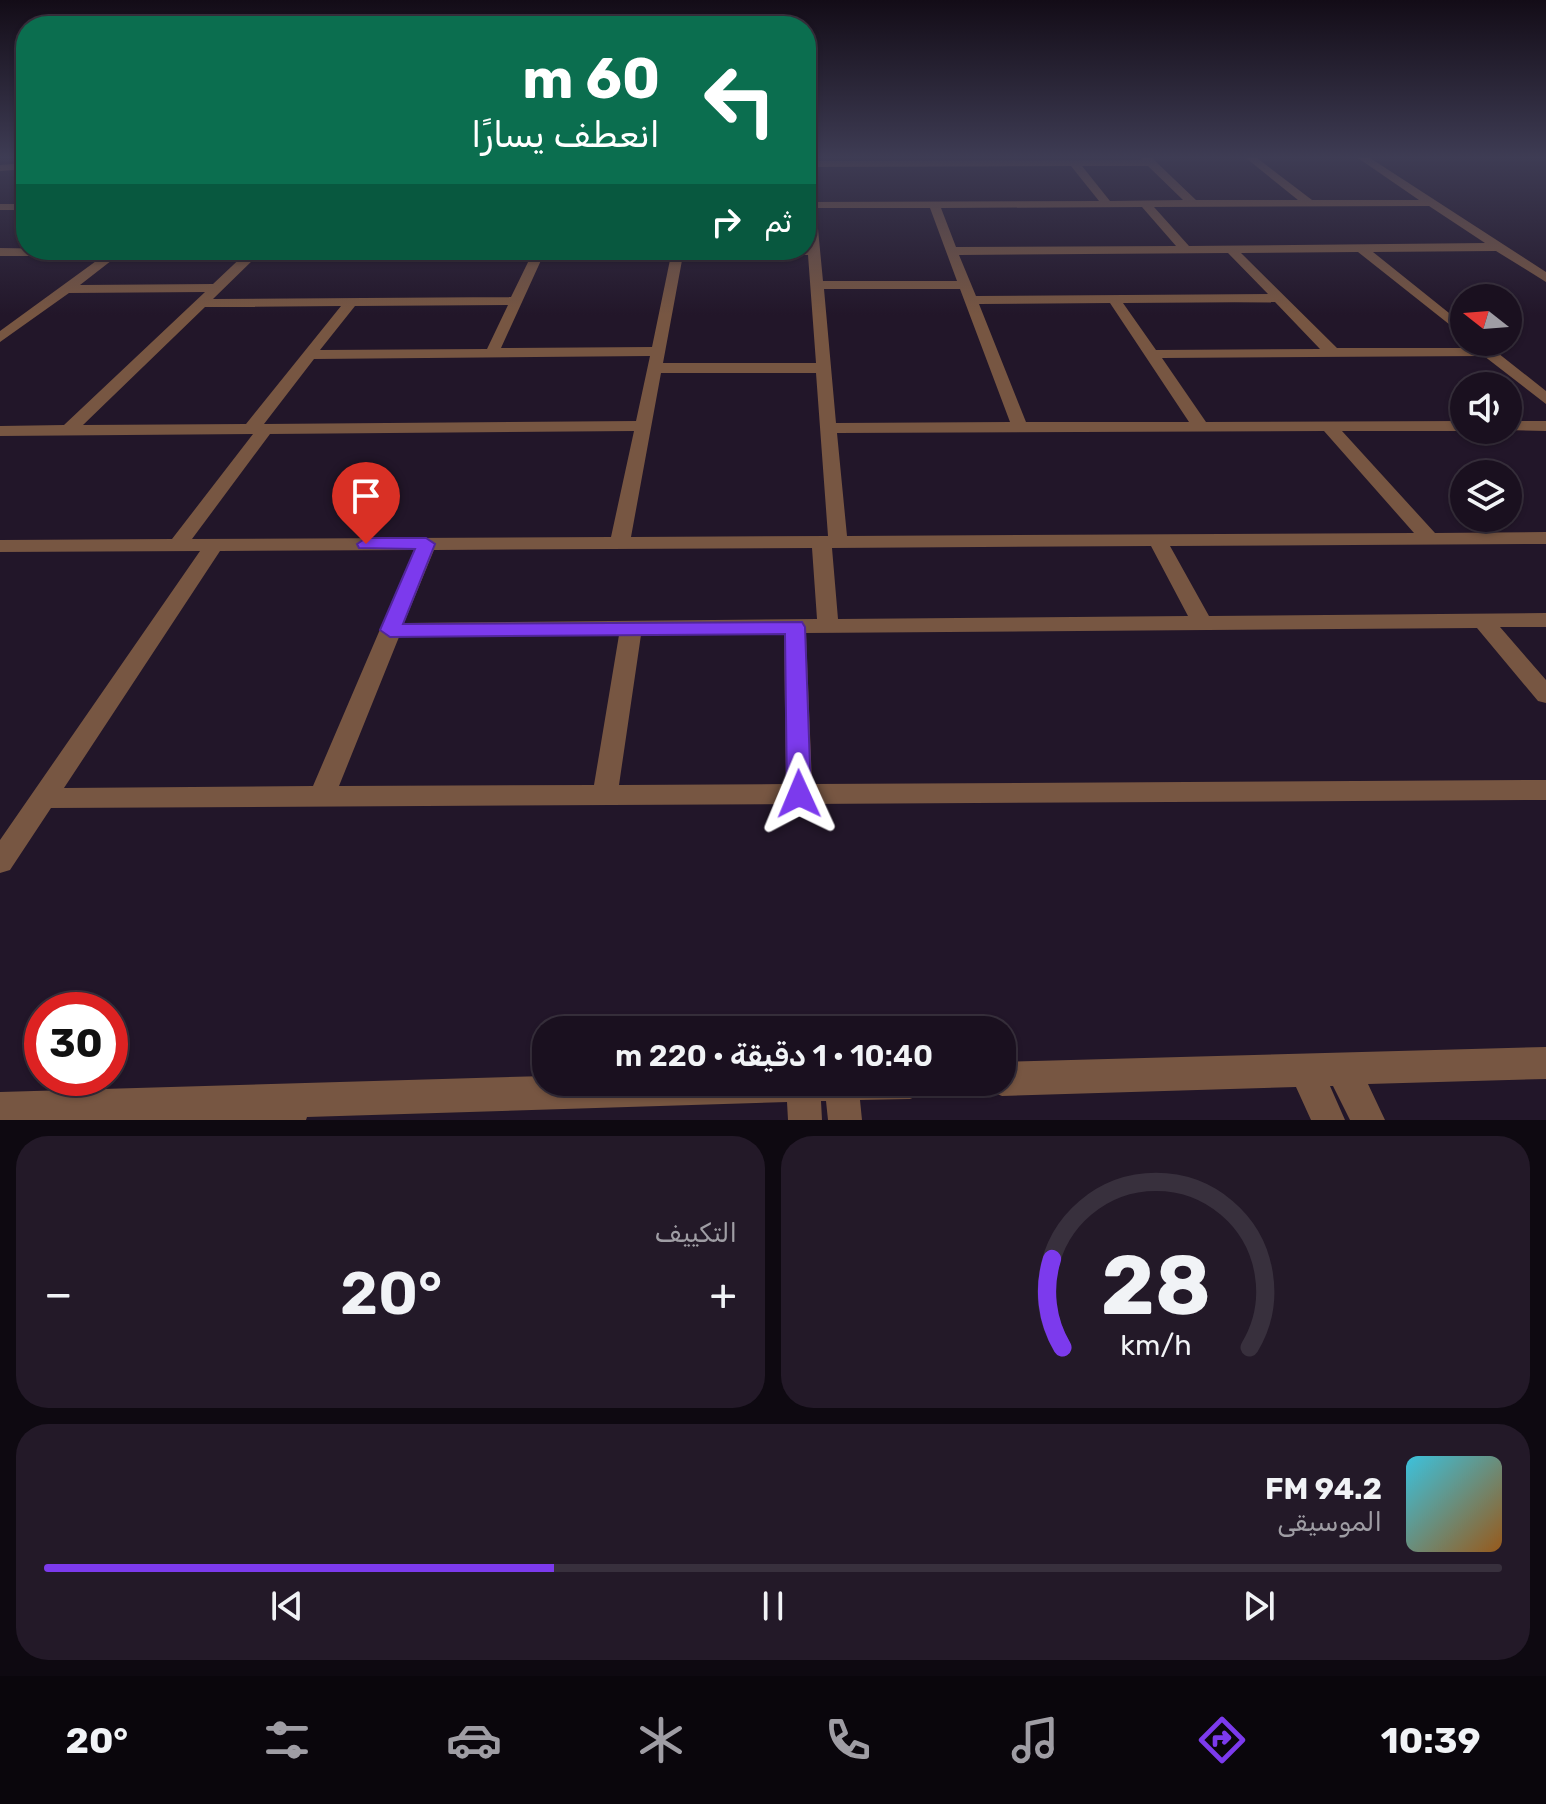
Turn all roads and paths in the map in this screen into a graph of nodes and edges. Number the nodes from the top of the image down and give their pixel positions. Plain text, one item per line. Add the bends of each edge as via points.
1 (936, 210) edge
2 (1151, 210) edge
3 (1444, 210) edge
4 (1500, 247) junction
5 (1361, 248) junction
6 (1231, 249) junction
7 (1186, 250) junction
8 (952, 251) junction
9 (105, 260) edge
10 (246, 260) edge
11 (535, 260) edge
12 (676, 260) edge
13 (815, 260) edge
14 (1546, 278) edge
15 (816, 285) junction
16 (965, 285) junction
17 (216, 288) junction
18 (67, 289) junction
19 (1278, 298) junction
20 (1114, 299) junction
21 (971, 300) junction
22 (516, 301) junction
23 (351, 302) junction
24 (201, 303) junction
25 (1450, 321) edge
26 (0, 338) edge
27 (1450, 348) edge
28 (492, 353) junction
29 (1333, 353) junction
30 (1151, 354) junction
31 (309, 355) junction
32 (1493, 356) edge
33 (656, 360) junction
34 (823, 368) junction
35 (1546, 399) edge
36 (643, 426) junction
37 (1450, 426) edge
38 (1522, 426) edge
39 (1546, 426) edge
40 (1201, 427) junction
41 (1329, 427) junction
42 (828, 428) junction
43 (1020, 428) junction
44 (258, 429) junction
45 (69, 430) junction
46 (0, 431) edge
47 (1546, 538) edge
48 (1430, 539) junction
49 (1158, 541) junction
50 (620, 543) junction
51 (830, 543) junction
52 (215, 544) junction
53 (426, 544) junction
54 (178, 545) junction
55 (0, 546) edge
56 (1546, 620) edge
57 (1483, 621) junction
58 (1202, 623) junction
59 (795, 627) junction
60 (828, 627) junction
61 (631, 628) junction
62 (390, 630) junction
63 (1546, 695) edge
64 (1546, 790) edge
65 (799, 794) junction
66 (605, 795) junction
67 (322, 796) junction
68 (43, 798) junction
69 (0, 862) edge
70 (1546, 1063) edge
71 (1342, 1069) junction
72 (1305, 1070) junction
73 (1016, 1079) edge
74 (596, 1096) edge
75 (804, 1096) edge
76 (842, 1096) edge
77 (0, 1109) edge
78 (292, 1110) edge
79 (332, 1110) edge
80 (805, 1120) edge
81 (845, 1120) edge
82 (1328, 1120) edge
83 (1368, 1120) edge

1 - 8 street
2 - 7 street
3 - 4 street
4 - 5 street
4 - 14 street
5 - 6 street
5 - 25 street
6 - 7 street
6 - 19 street
7 - 8 street
8 - 16 street
9 - 18 street
10 - 17 street
11 - 22 street
12 - 33 street
13 - 15 street
15 - 16 street
15 - 34 street
16 - 21 street
17 - 18 street
17 - 24 street
18 - 26 street
19 - 20 street
19 - 29 street
20 - 21 street
20 - 30 street
21 - 43 street
22 - 23 street
22 - 28 street
23 - 24 street
23 - 31 street
24 - 45 street
27 - 29 street
28 - 31 street
28 - 33 street
29 - 30 street
30 - 40 street
31 - 44 street
32 - 35 street
33 - 34 street
33 - 36 street
34 - 42 street
36 - 44 street
36 - 50 street
37 - 41 street
38 - 39 street
40 - 41 street
40 - 43 street
41 - 48 street
42 - 43 street
42 - 51 street
44 - 45 street
44 - 54 street
45 - 46 street
47 - 48 street
48 - 49 street
49 - 51 street
49 - 58 street
50 - 51 street
50 - 53 street
51 - 60 street
52 - 53 street
52 - 54 street
52 - 68 street
53 - 62 street
54 - 55 street
56 - 57 street
57 - 58 street
57 - 63 street
58 - 60 street
59 - 60 street
59 - 61 street
59 - 65 street
61 - 62 street
61 - 66 street
62 - 67 street
64 - 65 street
65 - 66 street
66 - 67 street
67 - 68 street
68 - 69 street
70 - 71 street
71 - 72 street
71 - 83 street
72 - 73 street
72 - 82 street
74 - 79 street
75 - 80 street
76 - 81 street
77 - 78 street
78 - 79 street

